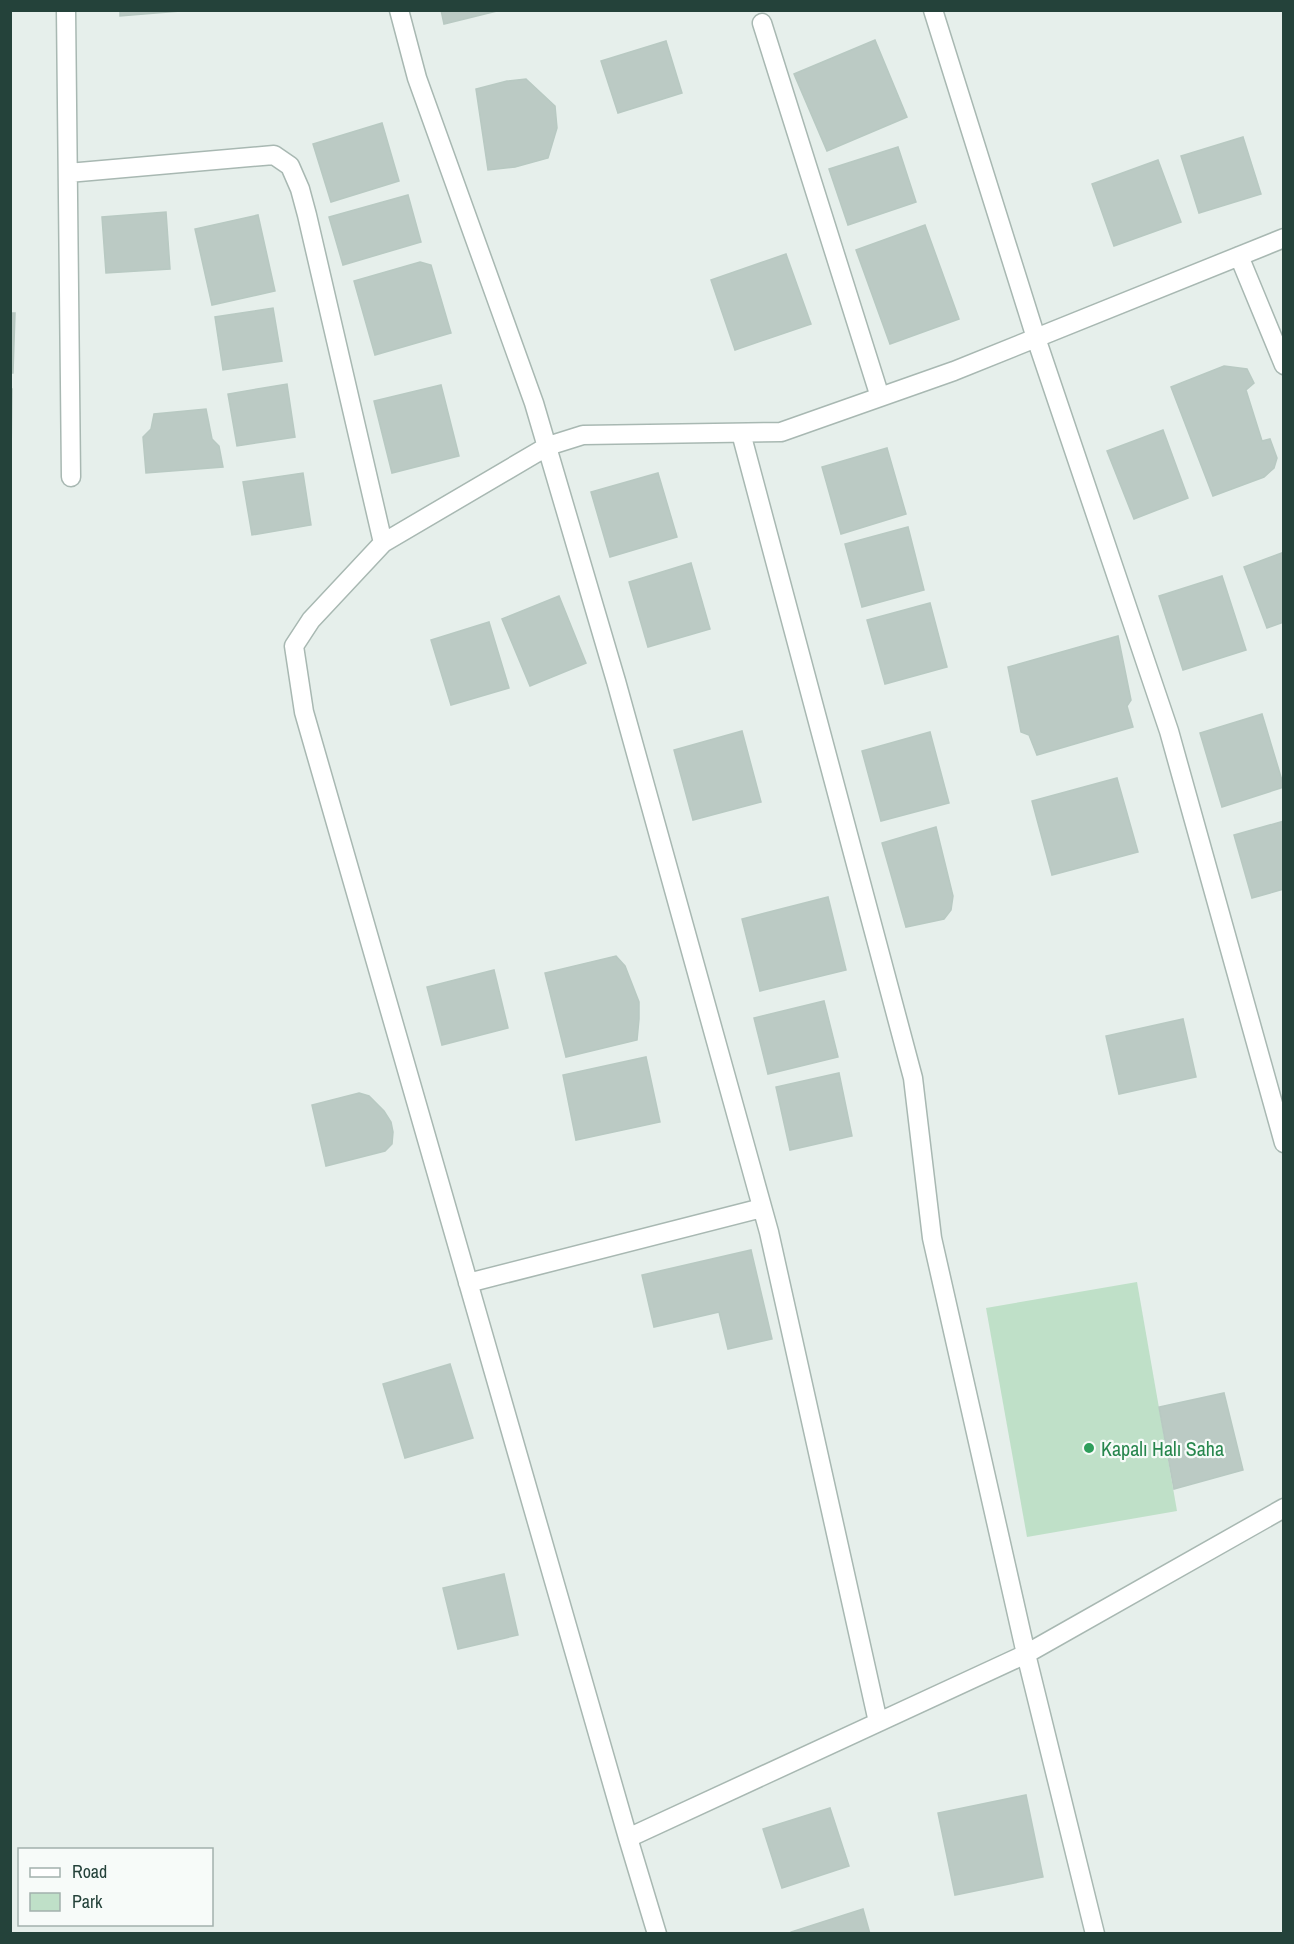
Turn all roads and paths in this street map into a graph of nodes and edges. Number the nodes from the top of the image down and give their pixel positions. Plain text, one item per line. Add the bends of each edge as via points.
1 (66, 10) edge
2 (399, 10) edge
3 (933, 10) edge
4 (762, 23) dead end
5 (68, 173) junction
6 (1284, 238) edge
7 (1239, 256) junction
8 (1036, 338) junction
9 (1284, 365) edge
10 (880, 397) junction
11 (741, 433) junction
12 (548, 446) junction
13 (71, 477) dead end
14 (383, 543) junction
15 (1284, 1143) edge
16 (762, 1208) junction
17 (468, 1283) junction
18 (1284, 1508) edge
19 (1026, 1654) junction
20 (878, 1722) junction
21 (628, 1838) junction
22 (657, 1934) edge
23 (1095, 1934) edge

1 - 5 street
2 - 12 street via 417,78
3 - 8 street
4 - 10 street
5 - 13 street
5 - 14 street via 274,155 290,166 307,215
6 - 7 street
7 - 8 street
7 - 9 street
8 - 10 street
8 - 15 street via 1169,731
10 - 11 street via 781,432
11 - 12 street via 583,435
11 - 19 street via 913,1078 932,1238
12 - 14 street
12 - 16 street
14 - 17 street via 311,620 294,646 304,712
16 - 17 street
16 - 20 street
17 - 21 street
18 - 19 street
19 - 20 street
19 - 23 street
20 - 21 street
21 - 22 street

